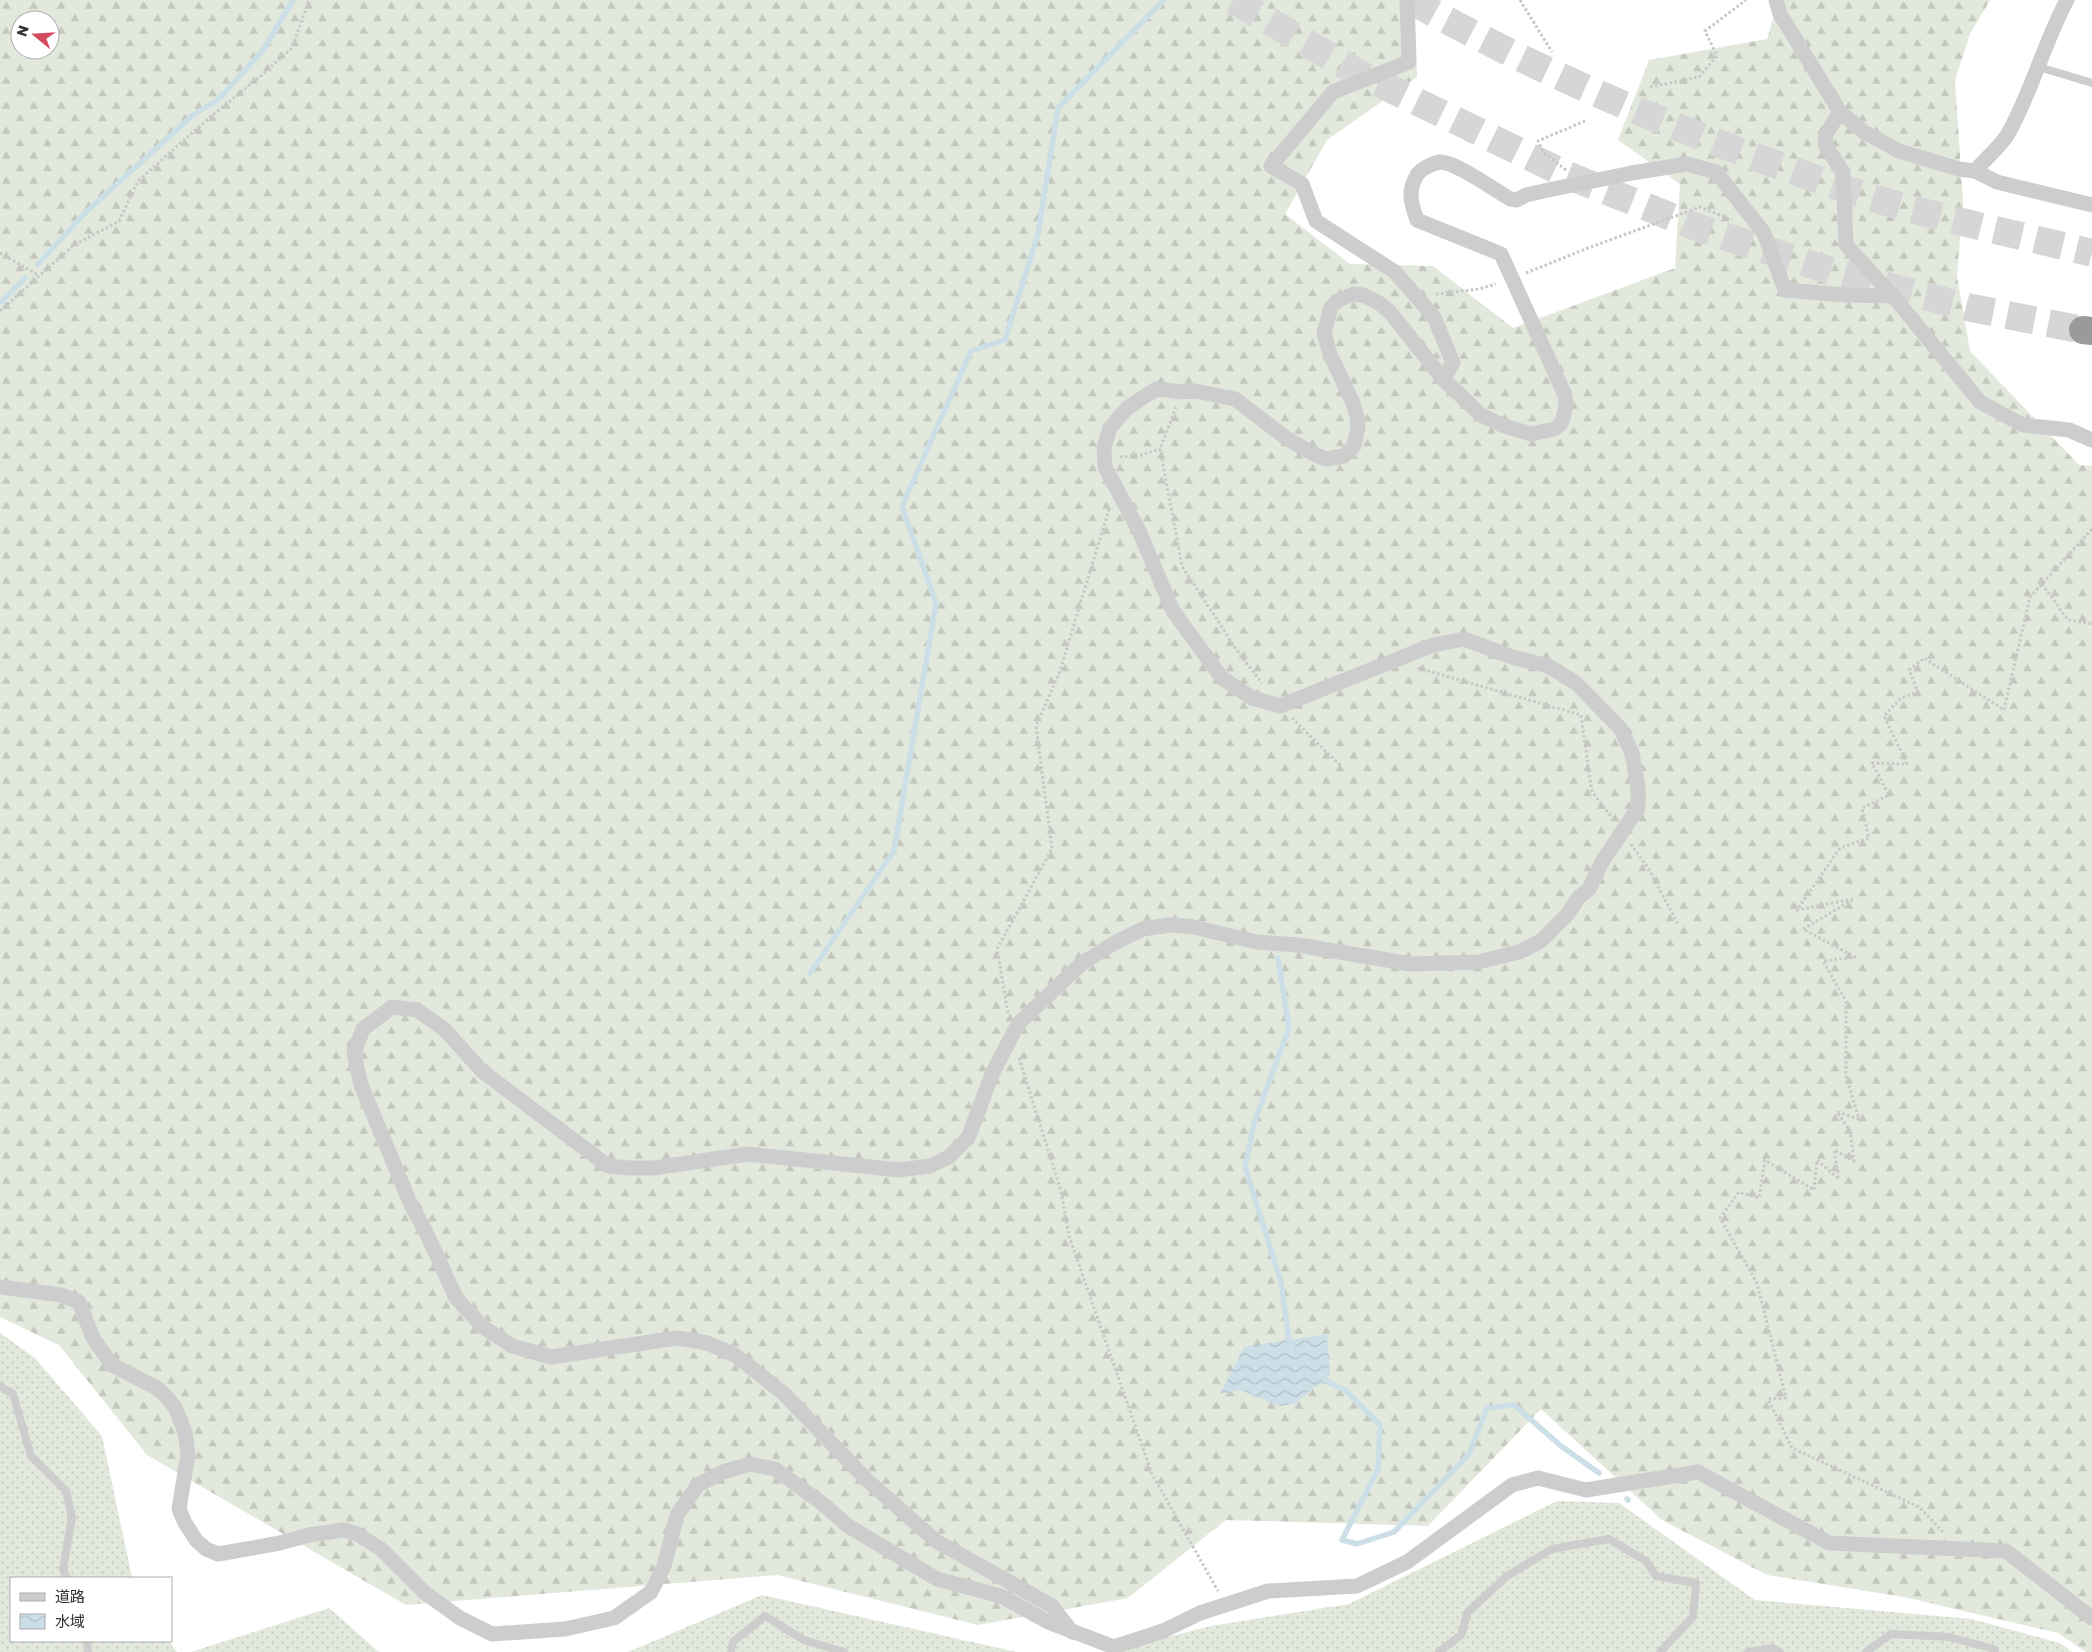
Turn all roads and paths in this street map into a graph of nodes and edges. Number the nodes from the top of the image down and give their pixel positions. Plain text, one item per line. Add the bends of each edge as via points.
1 (309, 0) edge
2 (1407, 0) edge
3 (1520, 0) edge
4 (1746, 0) edge
5 (1776, 0) edge
6 (2067, 0) edge
7 (1552, 52) dead end
8 (2039, 67) junction
9 (2092, 83) edge
10 (1650, 87) dead end
11 (1840, 112) junction
12 (1585, 122) dead end
13 (1975, 171) junction
14 (1583, 183) junction
15 (2092, 205) edge
16 (1764, 233) junction
17 (0, 253) edge
18 (39, 275) junction
19 (1513, 279) junction
20 (1416, 296) junction
21 (1893, 296) junction
22 (0, 311) edge
23 (1443, 379) junction
24 (1182, 392) junction
25 (2092, 440) edge
26 (1160, 450) junction
27 (1104, 459) junction
28 (1115, 486) junction
29 (2092, 529) edge
30 (2042, 584) junction
31 (2092, 624) edge
32 (1394, 661) junction
33 (1280, 706) junction
34 (1340, 765) dead end
35 (1623, 832) junction
36 (1678, 924) dead end
37 (1012, 1037) junction
38 (0, 1287) edge
39 (0, 1386) edge
40 (1960, 1549) junction
41 (66, 1577) edge
42 (1226, 1604) junction
43 (2092, 1618) edge
44 (1072, 1632) junction
45 (731, 1652) edge
46 (844, 1652) edge
47 (1439, 1652) edge
48 (1660, 1652) edge
49 (1748, 1652) edge
50 (1780, 1652) edge
51 (1866, 1652) edge
52 (1995, 1652) edge

1 - 18 path via 292,48 138,182 119,221 74,245
2 - 20 street via 1409,62 1333,92 1271,166 1302,184 1316,221 1394,272
3 - 7 path
4 - 10 path via 1705,31 1717,56 1699,77
5 - 11 street via 1780,14
6 - 8 street
8 - 9 lane
8 - 13 street via 2007,135
11 - 13 street via 1864,132 1899,151
11 - 21 street via 1826,134 1825,145 1843,172 1846,245
12 - 14 path via 1538,141 1543,152
13 - 15 street via 1997,182
14 - 16 street via 1687,164 1716,172
14 - 19 street via 1516,200 1454,166 1440,162 1420,171 1414,180 1410,200 1417,220 1501,254
16 - 19 path via 1700,206
16 - 21 street via 1784,290
17 - 18 path
18 - 22 path
19 - 20 path via 1478,289
19 - 23 street via 1565,395 1561,424 1554,429 1531,434 1504,426 1481,415
20 - 23 street via 1434,317 1453,363
21 - 25 street via 1980,402 2023,424 2069,430
23 - 24 street via 1390,312 1363,295 1353,294 1337,301 1331,308 1324,333 1357,416 1354,446 1344,456 1326,459 1312,453 1286,438 1235,399 1195,391
24 - 26 path
24 - 27 street via 1156,389 1127,408 1110,428
26 - 27 path
26 - 33 path via 1182,566 1240,655
27 - 28 street
28 - 33 street via 1139,531 1173,611 1222,678 1252,698
28 - 37 path via 1060,671 1036,726 1052,849 997,949
29 - 30 path
30 - 31 path via 2068,620
30 - 40 path via 2030,597 2004,710 1924,658 1909,670 1918,692 1901,698 1884,716 1907,764 1872,763 1889,795 1862,808 1869,838 1840,848 1796,910 1854,899 1803,929 1855,957 1823,961 1846,1001 1846,1076 1859,1120 1837,1112 1850,1131 1854,1161 1834,1150 1839,1179 1817,1160 1814,1190 1764,1160 1759,1198 1739,1192 1720,1218 1757,1283 1786,1398 1768,1399 1792,1448 1919,1508
32 - 33 street
32 - 35 path via 1581,715 1592,792
32 - 35 street via 1433,645 1464,639 1548,666 1576,683 1620,728 1632,753 1638,808
33 - 34 path
35 - 36 path via 1648,868
35 - 37 street via 1602,862 1589,889 1567,915 1541,941 1519,952 1478,962 1411,964 1298,945 1257,942 1189,926 1143,929 1081,964 1018,1024
37 - 42 path via 1061,1191 1070,1236 1152,1474
37 - 44 street via 993,1072 968,1138 943,1160 930,1166 899,1170 748,1154 653,1168 608,1166 482,1071 444,1029 418,1010 392,1006 363,1028 354,1053 362,1085 411,1205 456,1298 483,1328 512,1346 551,1357 677,1338 707,1343 735,1355 783,1393 867,1480 936,1541 1052,1606
38 - 44 street via 61,1295 79,1302 93,1338 112,1365 159,1389 175,1408 185,1432 188,1454 179,1509 196,1540 218,1554 344,1530 357,1534 381,1550 425,1593 460,1618 492,1634 566,1629 614,1618 650,1592 664,1566 677,1516 698,1485 723,1472 750,1464 775,1470 848,1526 937,1579 1001,1596
39 - 41 lane via 13,1394 31,1456 66,1491 72,1517 63,1570
40 - 42 street via 1829,1543 1698,1472 1586,1490 1538,1478 1512,1485 1407,1562 1357,1586 1268,1591
40 - 43 street via 2006,1551
42 - 44 street via 1114,1647
45 - 46 lane via 733,1642 765,1616 804,1640
47 - 48 lane via 1461,1635 1468,1612 1507,1576 1552,1549 1609,1539 1646,1561 1656,1576 1696,1584 1693,1617
49 - 50 lane via 1773,1648
51 - 52 lane via 1892,1634 1949,1637 1994,1649

